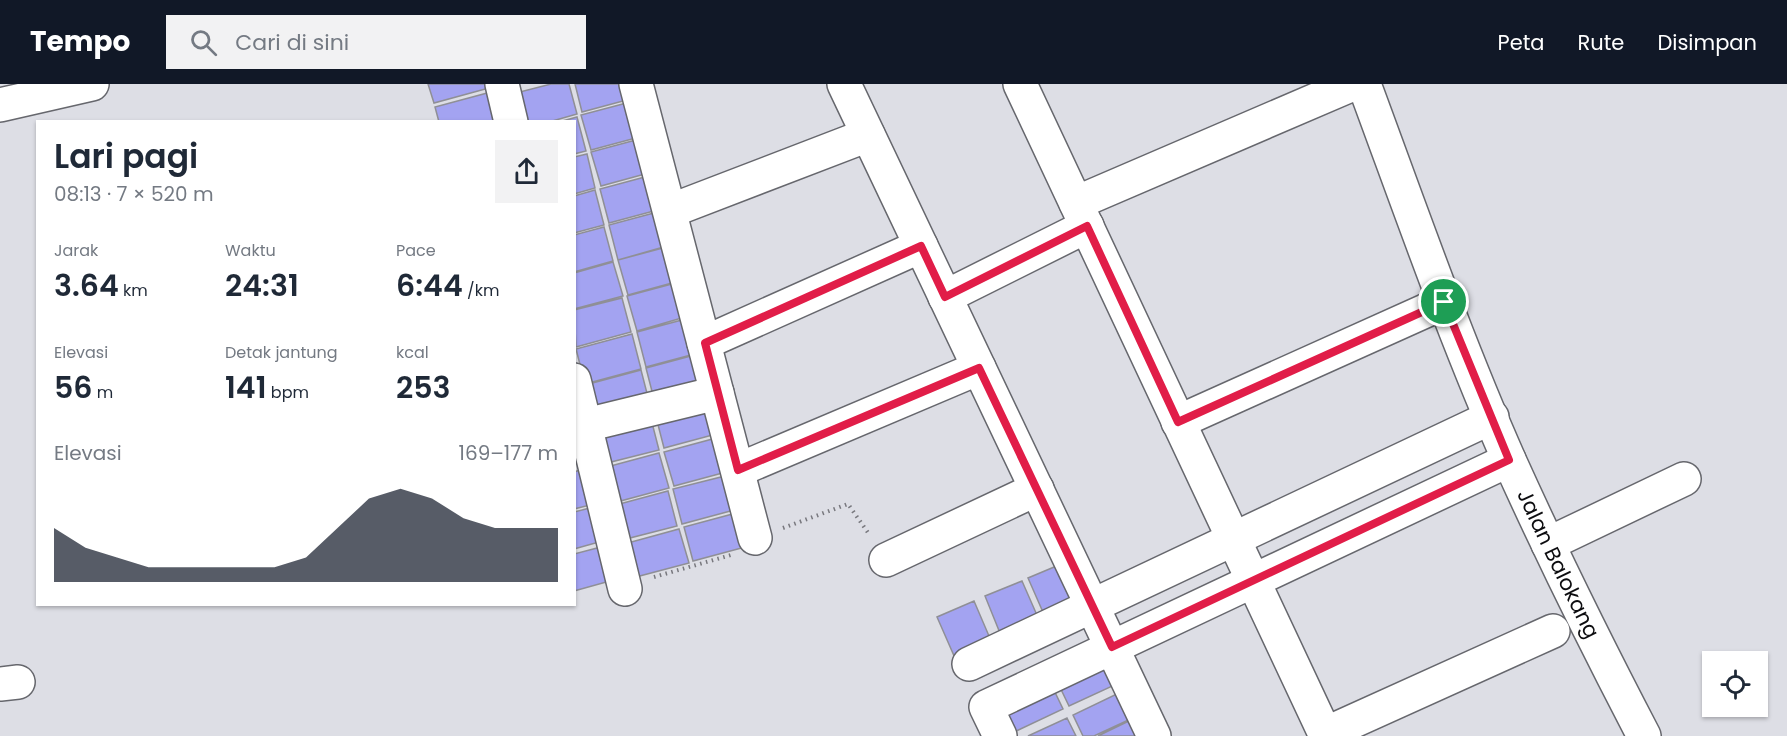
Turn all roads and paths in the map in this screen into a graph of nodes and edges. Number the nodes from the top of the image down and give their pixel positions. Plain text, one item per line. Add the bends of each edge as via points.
1 (92, 84) edge
2 (502, 84) edge
3 (636, 84) edge
4 (844, 84) edge
5 (1020, 84) edge
6 (1353, 84) edge
7 (1364, 84) edge
8 (0, 105) edge
9 (511, 120) edge
10 (868, 135) junction
11 (670, 211) junction
12 (1082, 215) junction
13 (921, 246) junction
14 (945, 297) junction
15 (1444, 302) junction
16 (705, 343) junction
17 (979, 368) junction
18 (576, 388) edge
19 (717, 393) junction
20 (1492, 417) junction
21 (1178, 422) junction
22 (586, 425) junction
23 (1509, 460) junction
24 (738, 470) junction
25 (1684, 479) dead end
26 (1037, 489) junction
27 (756, 538) dead end
28 (1234, 539) junction
29 (1548, 544) junction
30 (885, 560) dead end
31 (1253, 581) junction
32 (625, 589) dead end
33 (1093, 606) junction
34 (1553, 631) dead end
35 (1112, 647) junction
36 (969, 664) dead end
37 (1326, 735) edge
38 (1000, 736) edge
39 (1154, 736) edge
40 (1644, 736) edge

1 - 8 street
2 - 9 street
3 - 11 street
4 - 10 street
5 - 12 street
6 - 12 street
7 - 15 street, Jalan Balokang
10 - 11 street
10 - 13 street
11 - 16 street
12 - 14 street
12 - 21 street
13 - 14 street
13 - 16 street
14 - 17 street
15 - 20 street, Jalan Balokang
15 - 21 street
16 - 19 street
17 - 24 street
17 - 26 street
18 - 22 street
19 - 22 street
19 - 24 street
20 - 23 street, Jalan Balokang
20 - 28 street
21 - 28 street
22 - 32 street
23 - 29 street, Jalan Balokang
23 - 31 street
24 - 27 street
25 - 29 street
26 - 30 street
26 - 33 street
28 - 31 street
28 - 33 street
29 - 40 street, Jalan Balokang
31 - 35 street
31 - 37 street
33 - 35 street
33 - 36 street
34 - 37 street
35 - 38 street via 986,707
35 - 39 street

